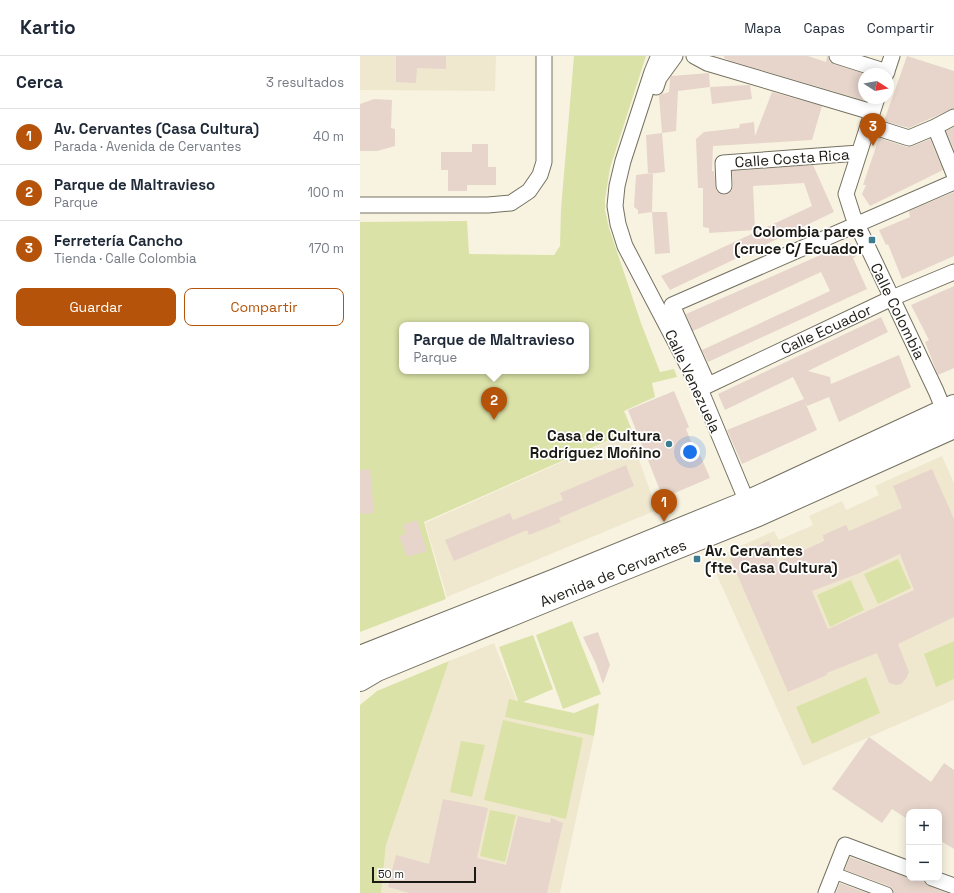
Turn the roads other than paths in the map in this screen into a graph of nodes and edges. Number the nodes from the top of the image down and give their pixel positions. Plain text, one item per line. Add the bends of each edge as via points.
1 (544, 56) edge
2 (662, 56) edge
3 (675, 56) edge
4 (694, 56) edge
5 (837, 56) edge
6 (892, 56) edge
7 (872, 68) edge
8 (888, 68) edge
9 (873, 112) edge
10 (954, 117) edge
11 (935, 127) junction
12 (859, 153) junction
13 (954, 174) edge
14 (954, 182) edge
15 (724, 186) dead end
16 (360, 205) edge
17 (857, 225) junction
18 (634, 262) junction
19 (954, 272) edge
20 (892, 298) junction
21 (704, 387) junction
22 (952, 421) edge
23 (747, 502) junction
24 (360, 657) edge
25 (360, 680) edge
26 (906, 868) edge
27 (834, 873) junction
28 (940, 881) edge
29 (954, 886) edge
30 (826, 893) edge
31 (887, 893) edge

1 - 16 street via 544,162 540,175 529,191 510,203 488,205
2 - 18 street, Calle Venezuela via 657,60 652,72 617,186 615,206 618,224 625,246
3 - 18 street, Calle Venezuela via 659,78 624,195 627,235
4 - 9 street via 707,63
5 - 7 street
6 - 8 street
9 - 11 street via 909,138
9 - 12 street, Calle Colombia
10 - 11 street
11 - 13 street
12 - 15 street, Calle Costa Rica via 723,163
12 - 17 street, Calle Colombia via 846,194
14 - 17 street
17 - 20 street, Calle Colombia
17 - 21 street via 672,305
18 - 21 street, Calle Venezuela
19 - 20 street, Calle Ecuador
20 - 21 street, Calle Ecuador
20 - 22 street, Calle Colombia
21 - 23 street, Calle Venezuela
22 - 23 main road, Avenida de Cervantes
22 - 25 main road, Avenida de Cervantes via 758,516 377,670
23 - 24 main road, Avenida de Cervantes
26 - 27 street via 844,845
27 - 30 street
27 - 31 street
28 - 29 street

